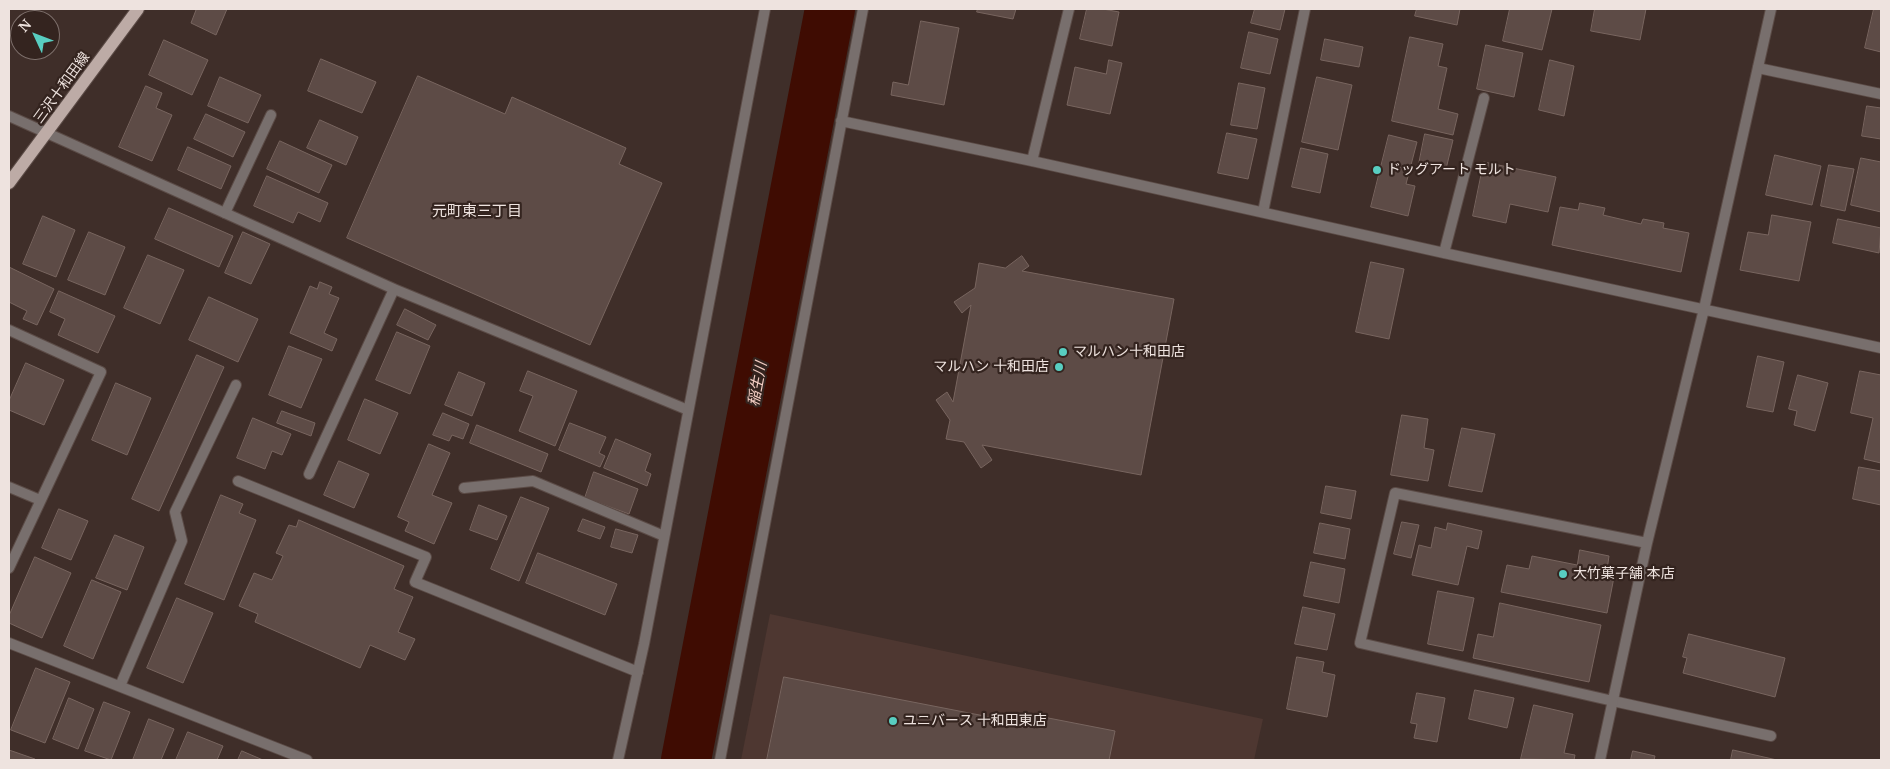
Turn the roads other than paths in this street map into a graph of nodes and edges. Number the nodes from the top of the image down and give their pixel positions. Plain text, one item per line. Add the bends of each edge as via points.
1 (138, 9) edge
2 (765, 9) edge
3 (863, 9) edge
4 (1069, 9) edge
5 (1305, 9) edge
6 (1771, 9) edge
7 (1758, 68) junction
8 (1881, 94) edge
9 (1484, 98) dead end
10 (270, 115) dead end
11 (9, 116) edge
12 (841, 122) junction
13 (47, 133) junction
14 (1032, 161) junction
15 (9, 183) edge
16 (1263, 212) junction
17 (225, 213) junction
18 (1444, 253) junction
19 (394, 289) junction
20 (1704, 309) junction
21 (9, 330) edge
22 (1881, 348) edge
23 (236, 385) dead end
24 (688, 410) junction
25 (309, 474) dead end
26 (238, 481) dead end
27 (9, 487) edge
28 (464, 488) dead end
29 (40, 500) junction
30 (664, 536) junction
31 (1647, 543) junction
32 (9, 568) edge
33 (9, 642) edge
34 (638, 672) junction
35 (120, 686) junction
36 (1613, 701) junction
37 (1771, 736) dead end
38 (307, 760) edge
39 (618, 760) edge
40 (720, 760) edge
41 (1600, 760) edge

1 - 13 main road, 三沢十和田線
2 - 24 street
3 - 12 street
4 - 14 street
5 - 16 street
6 - 7 street
7 - 8 street
7 - 20 street
9 - 18 street
10 - 17 street
11 - 13 street
12 - 14 street
12 - 40 street
13 - 15 main road, 三沢十和田線
13 - 17 street
14 - 16 street
16 - 18 street
17 - 19 street
18 - 20 street
19 - 24 street
19 - 25 street
20 - 22 street
20 - 31 street
21 - 29 street via 101,372
23 - 35 street via 175,512 182,541
24 - 30 street
26 - 34 street via 426,557 415,582
27 - 29 street
28 - 30 street via 533,480
29 - 32 street
30 - 34 street
31 - 36 street
31 - 36 street via 1395,493 1360,643
33 - 35 street
34 - 39 street
35 - 38 street
36 - 37 street
36 - 41 street

